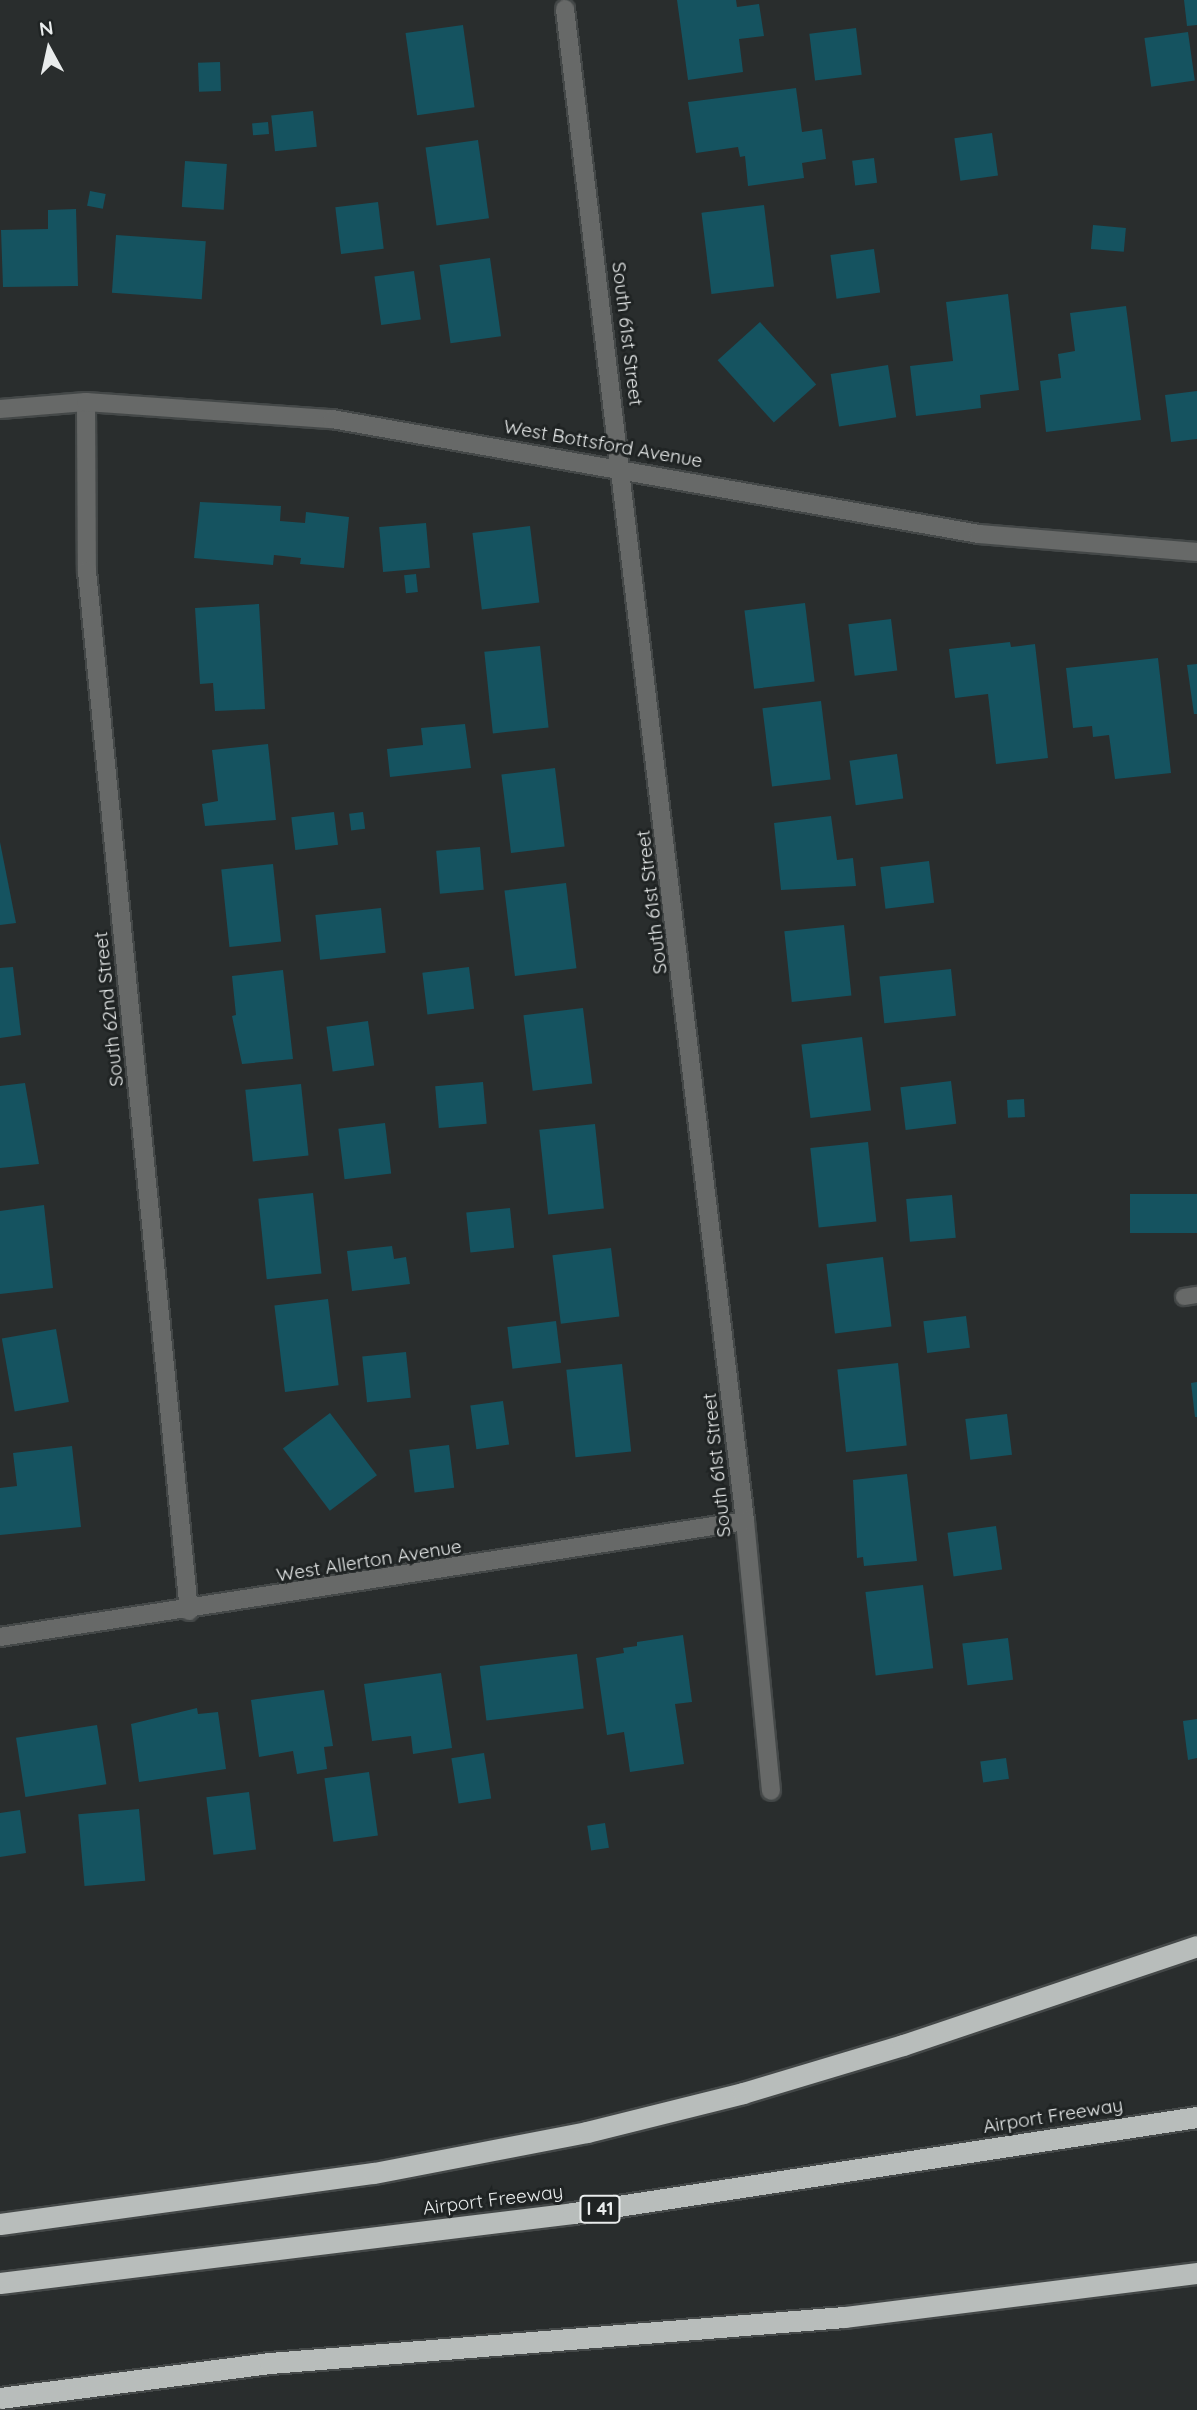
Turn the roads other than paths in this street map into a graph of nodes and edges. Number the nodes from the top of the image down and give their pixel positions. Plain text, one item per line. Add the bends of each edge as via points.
1 (565, 9) dead end
2 (86, 402) junction
3 (0, 409) edge
4 (623, 469) junction
5 (1197, 552) edge
6 (745, 1521) junction
7 (189, 1611) junction
8 (0, 1637) edge
9 (771, 1791) dead end
10 (1197, 1946) edge
11 (1197, 2116) edge
12 (0, 2224) edge
13 (1197, 2273) edge
14 (0, 2283) edge
15 (0, 2398) edge

1 - 4 street, South 61st Street
2 - 3 street, West Bottsford Avenue
2 - 4 street, West Bottsford Avenue via 332,419
2 - 7 street, South 62nd Street via 87,570
4 - 5 street, West Bottsford Avenue via 979,534
4 - 6 street, South 61st Street
6 - 7 street, West Allerton Avenue
6 - 9 street, South 61st Street
7 - 8 street, West Allerton Avenue
10 - 12 highway via 903,2045 743,2093 587,2132 374,2173
11 - 14 highway, Airport Freeway / I 41 via 573,2213
13 - 15 highway via 844,2317 270,2363

